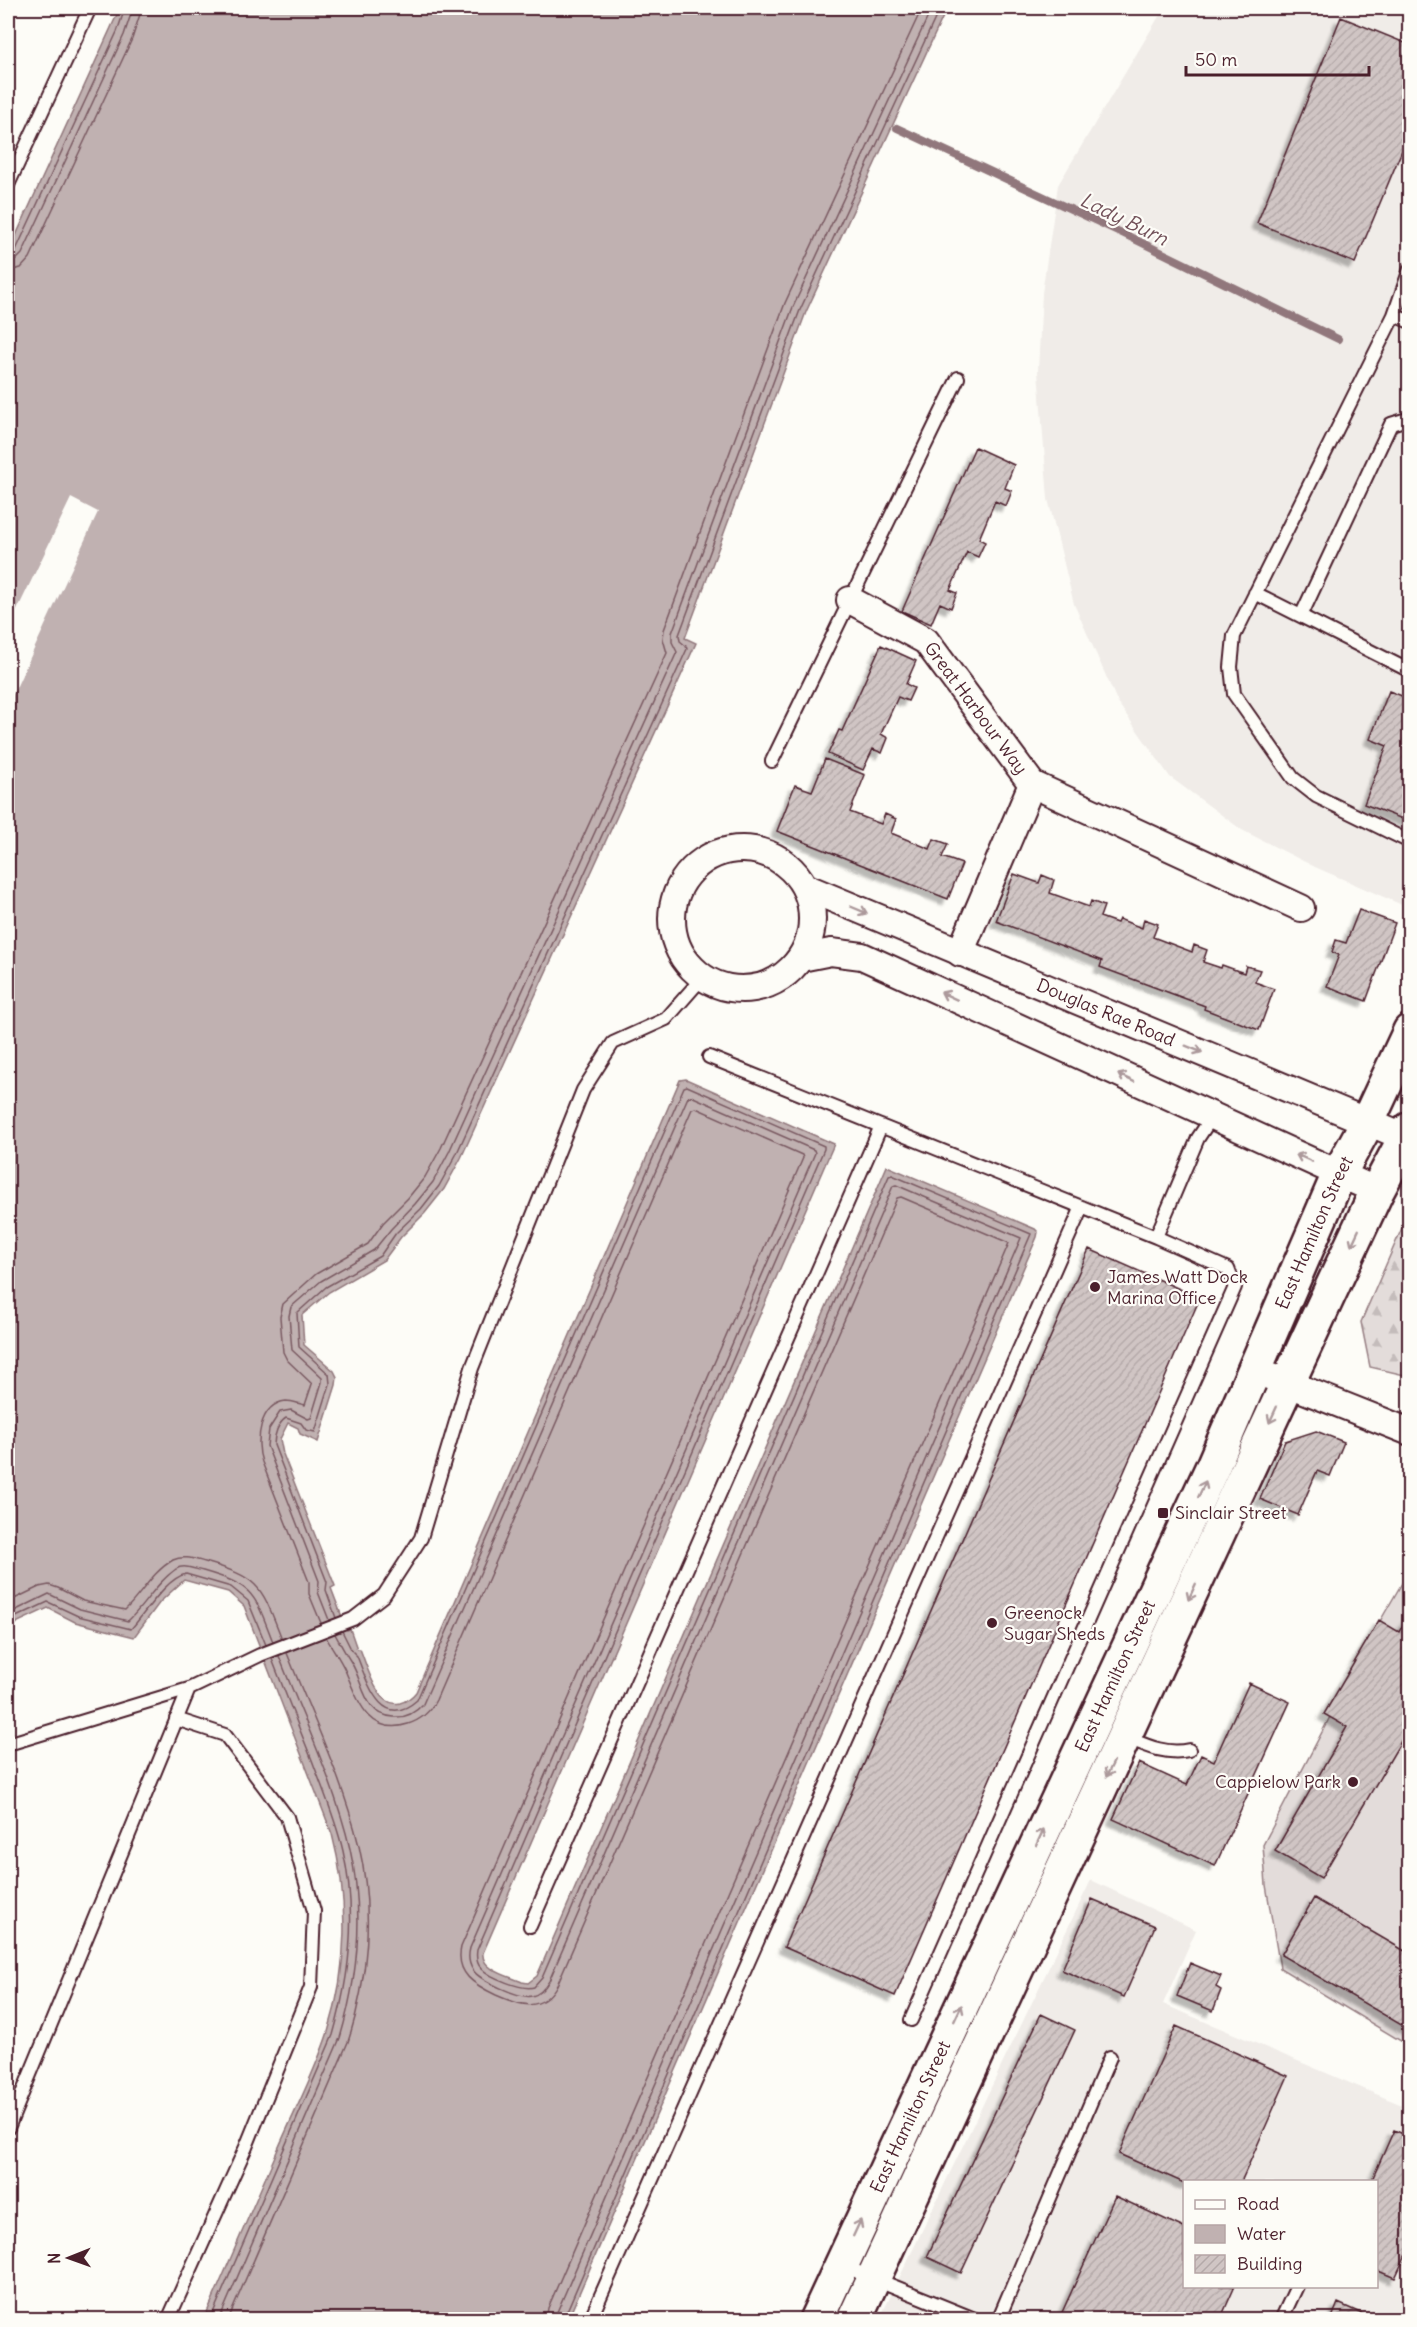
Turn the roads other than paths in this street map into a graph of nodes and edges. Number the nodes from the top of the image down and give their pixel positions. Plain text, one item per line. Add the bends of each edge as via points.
1 (90, 8) edge
2 (8, 185) edge
3 (1410, 269) edge
4 (1394, 315) junction
5 (1410, 322) edge
6 (958, 378) dead end
7 (1410, 423) edge
8 (1256, 593) junction
9 (850, 600) junction
10 (1301, 616) junction
11 (1410, 671) edge
12 (772, 760) dead end
13 (1032, 784) junction
14 (1410, 842) edge
15 (805, 887) junction
16 (1301, 908) dead end
17 (960, 953) junction
18 (801, 958) junction
19 (702, 978) junction
20 (1410, 1031) edge
21 (709, 1057) dead end
22 (1212, 1117) junction
23 (1368, 1121) junction
24 (881, 1126) junction
25 (1408, 1133) edge
26 (1339, 1174) junction
27 (1377, 1191) junction
28 (1082, 1207) junction
29 (1156, 1237) junction
30 (1254, 1370) junction
31 (1288, 1384) junction
32 (1410, 1432) edge
33 (189, 1689) junction
34 (176, 1719) junction
35 (1125, 1737) junction
36 (8, 1744) edge
37 (1189, 1750) dead end
38 (1015, 1890) junction
39 (1046, 1905) junction
40 (530, 1926) dead end
41 (911, 2019) dead end
42 (1110, 2057) dead end
43 (8, 2128) edge
44 (840, 2265) junction
45 (873, 2278) junction
46 (1296, 2288) edge
47 (168, 2319) edge
48 (590, 2319) edge
49 (816, 2319) edge
50 (854, 2319) edge
51 (976, 2319) edge
52 (998, 2319) edge
53 (1281, 2319) edge

1 - 2 lane
3 - 4 lane
4 - 5 lane
4 - 8 lane
6 - 9 lane
7 - 10 lane via 1404,420 1391,424
8 - 10 lane
8 - 14 lane via 1234,636 1234,694 1293,778 1316,796
9 - 12 lane
9 - 13 street, Great Harbour Way via 926,641
10 - 11 lane
13 - 16 street
13 - 17 street, Great Harbour Way
15 -> 17 street, Douglas Rae Road
15 - 18 street via 813,923
15 - 19 street via 784,862 755,849 723,850 695,866 676,891 671,923 680,954
17 -> 23 street, Douglas Rae Road
18 - 19 street via 782,978 756,989 728,989
22 -> 18 street via 862,956 831,952
19 - 33 lane via 666,1019 613,1043 583,1090 472,1368 421,1538 384,1595 353,1619 260,1655
20 - 23 highway, East Hamilton Street
21 - 24 lane
26 -> 22 street
22 - 29 lane via 1198,1138
23 - 25 street, Douglas Rae Road
23 - 26 highway, East Hamilton Street
24 - 28 lane
24 - 40 lane
25 - 27 highway, East Hamilton Street
26 - 27 street
26 - 30 highway, East Hamilton Street
27 -> 31 highway, East Hamilton Street
28 - 29 lane
28 - 48 lane
29 - 41 lane via 1228,1269 1235,1287
30 - 31 street
38 -> 30 highway, East Hamilton Street
31 - 32 street
31 -> 35 highway, East Hamilton Street
33 - 34 lane
33 - 36 lane
34 - 43 lane
34 - 47 lane via 225,1735 287,1817 314,1911 310,1987 246,2147
35 - 37 lane via 1154,1749
35 -> 39 highway, East Hamilton Street
38 - 39 highway
44 -> 38 highway, East Hamilton Street
39 - 45 highway, East Hamilton Street
42 - 52 lane
44 - 45 lane
44 - 49 highway, East Hamilton Street
45 - 50 highway, East Hamilton Street
45 - 51 lane
46 - 53 lane

